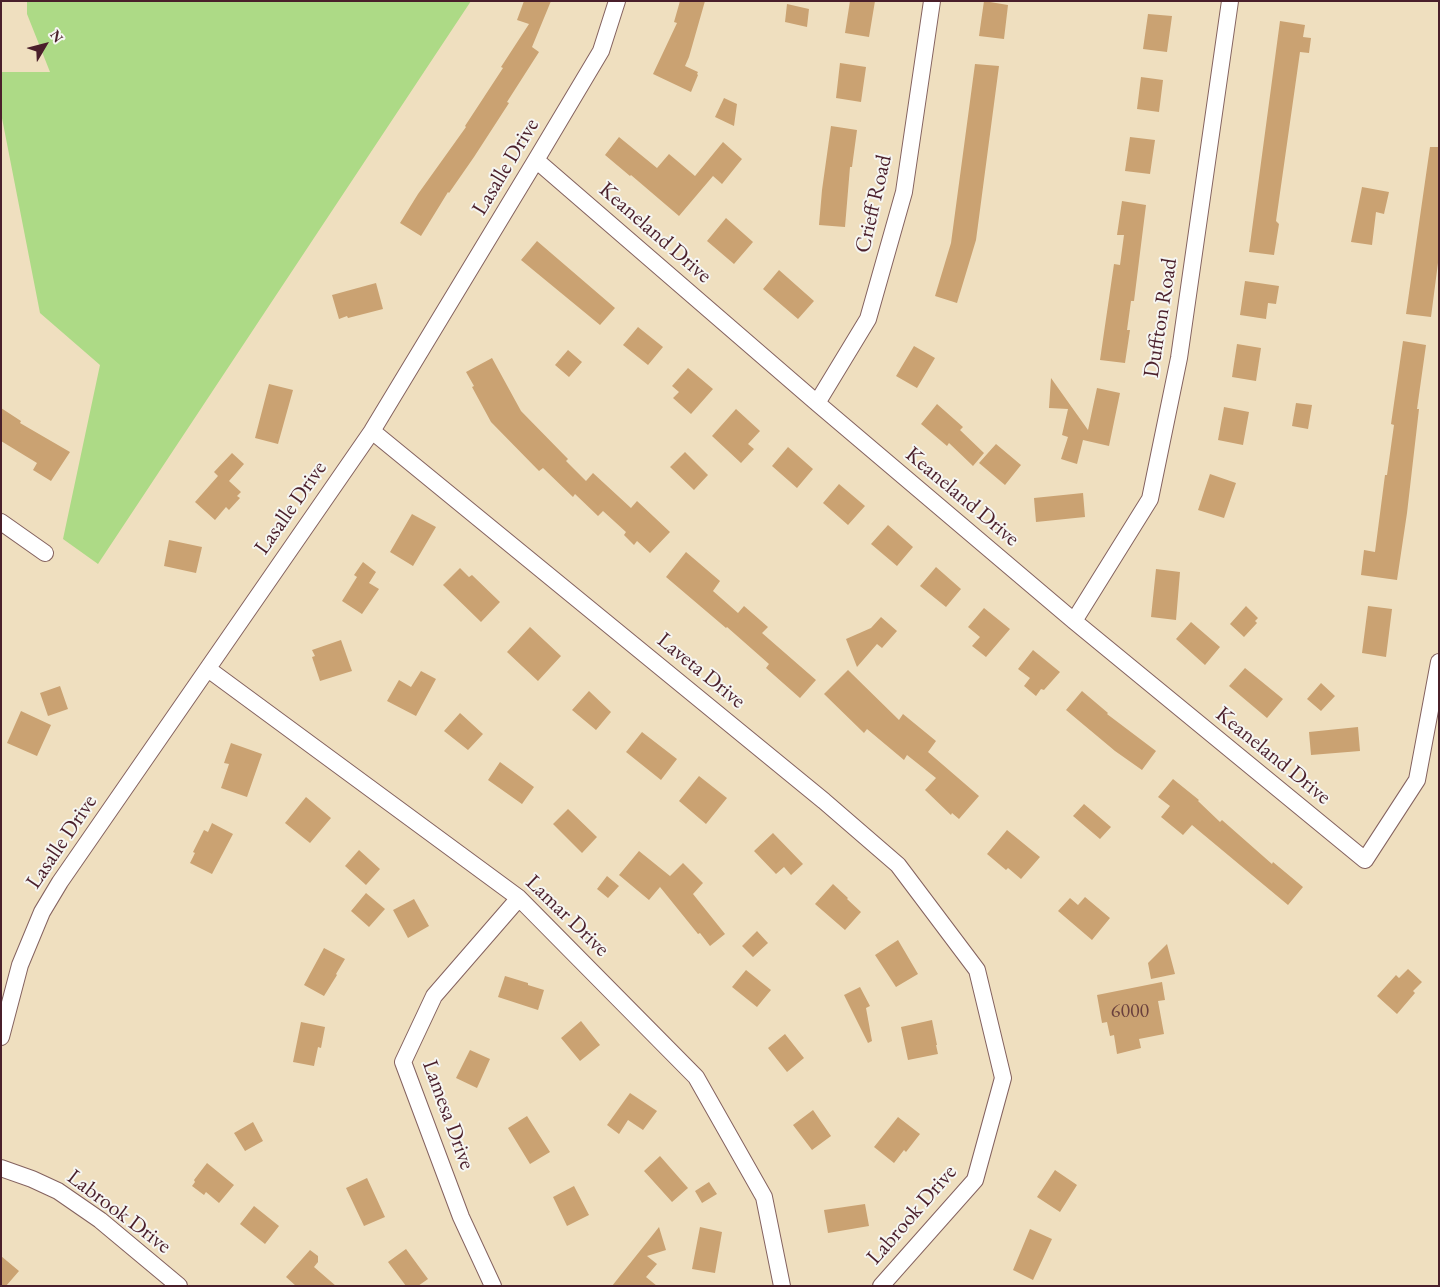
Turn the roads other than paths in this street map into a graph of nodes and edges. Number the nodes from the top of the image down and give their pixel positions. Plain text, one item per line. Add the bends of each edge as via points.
1 (616, 1) edge
2 (932, 1) edge
3 (1230, 1) edge
4 (536, 160) junction
5 (817, 403) junction
6 (372, 431) junction
7 (1, 522) edge
8 (45, 553) dead end
9 (1074, 621) junction
10 (1439, 662) edge
11 (208, 669) junction
12 (519, 898) junction
13 (977, 970) joint
14 (1, 1036) edge
15 (1, 1168) edge
16 (179, 1286) edge
17 (493, 1286) edge
18 (782, 1286) edge
19 (881, 1286) edge

1 - 4 street, Lasalle Drive via 601,51
2 - 5 street, Crieff Road via 904,192 871,310
3 - 9 street, Duffton Road via 1179,358 1150,499
4 - 5 street, Keaneland Drive
4 - 6 street, Lasalle Drive
5 - 9 street, Keaneland Drive
6 - 11 street, Lasalle Drive
6 - 13 street, Laveta Drive via 898,865
7 - 8 street
9 - 10 street, Keaneland Drive via 1365,860 1418,780
11 - 12 street, Lamar Drive
11 - 14 street, Lasalle Drive via 42,912 20,965
12 - 17 street, Lamesa Drive via 434,996 403,1062 461,1218
12 - 18 street, Lamar Drive via 696,1077 764,1197
13 - 19 street, Labrook Drive via 1003,1078 975,1180
15 - 16 street, Labrook Drive via 58,1191 100,1220

